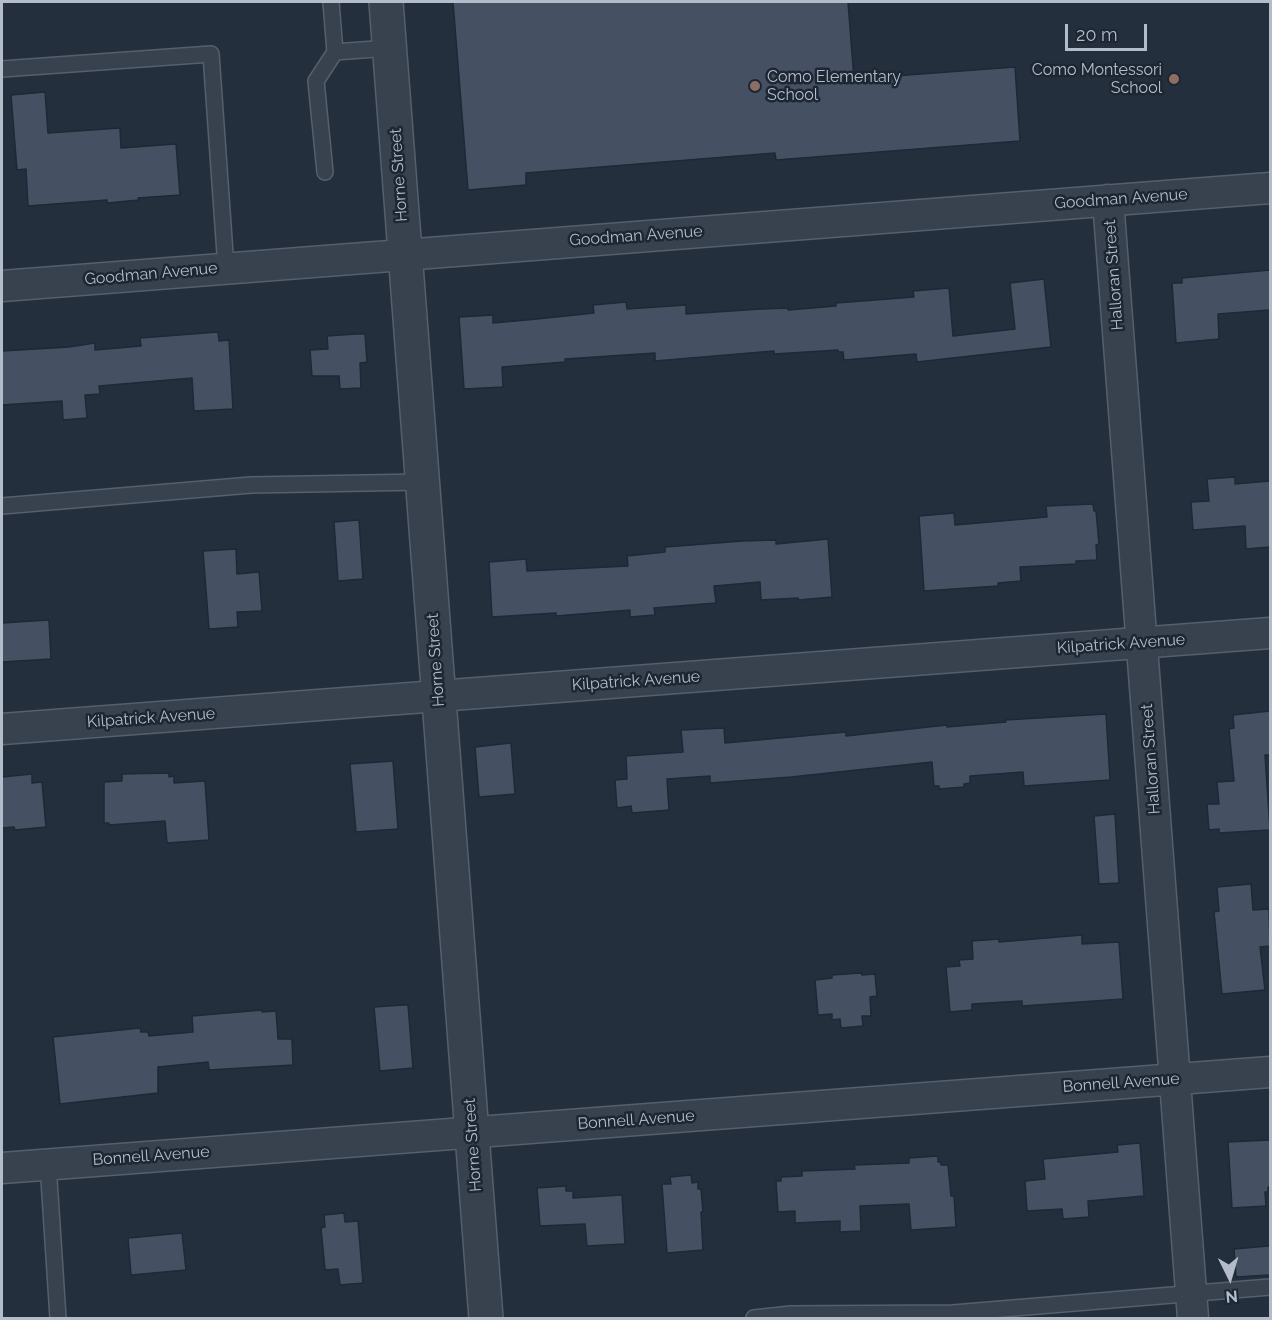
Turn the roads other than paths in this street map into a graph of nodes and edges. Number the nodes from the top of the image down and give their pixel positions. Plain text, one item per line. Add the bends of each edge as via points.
1 (331, 2) edge
2 (386, 2) edge
3 (389, 48) junction
4 (335, 52) junction
5 (2, 69) edge
6 (325, 172) dead end
7 (1270, 188) edge
8 (1108, 200) junction
9 (405, 253) junction
10 (226, 267) junction
11 (2, 286) edge
12 (422, 482) junction
13 (2, 506) edge
14 (1270, 633) edge
15 (1142, 642) junction
16 (439, 696) junction
17 (2, 729) edge
18 (1270, 1072) edge
19 (1175, 1079) junction
20 (472, 1132) junction
21 (48, 1164) junction
22 (2, 1167) edge
23 (1270, 1287) edge
24 (1193, 1306) edge
25 (58, 1318) edge
26 (486, 1318) edge
27 (754, 1318) edge

1 - 4 lane
2 - 3 street, Horne Street
3 - 4 lane
3 - 9 street, Horne Street
4 - 6 lane via 316,81
5 - 10 lane via 211,54
7 - 8 street, Goodman Avenue
8 - 9 street, Goodman Avenue
8 - 15 street, Halloran Street
9 - 10 street, Goodman Avenue
9 - 12 street, Horne Street
10 - 11 street, Goodman Avenue
12 - 13 lane via 252,485
12 - 16 street, Horne Street
14 - 15 street, Kilpatrick Avenue
15 - 16 street, Kilpatrick Avenue
15 - 19 street, Halloran Street
16 - 17 street, Kilpatrick Avenue
16 - 20 street, Horne Street
18 - 19 street, Bonnell Avenue
19 - 20 street, Bonnell Avenue
19 - 24 street, Halloran Street
20 - 21 street, Bonnell Avenue
20 - 26 street, Horne Street
21 - 22 street, Bonnell Avenue
21 - 25 lane
23 - 24 lane
24 - 27 lane

